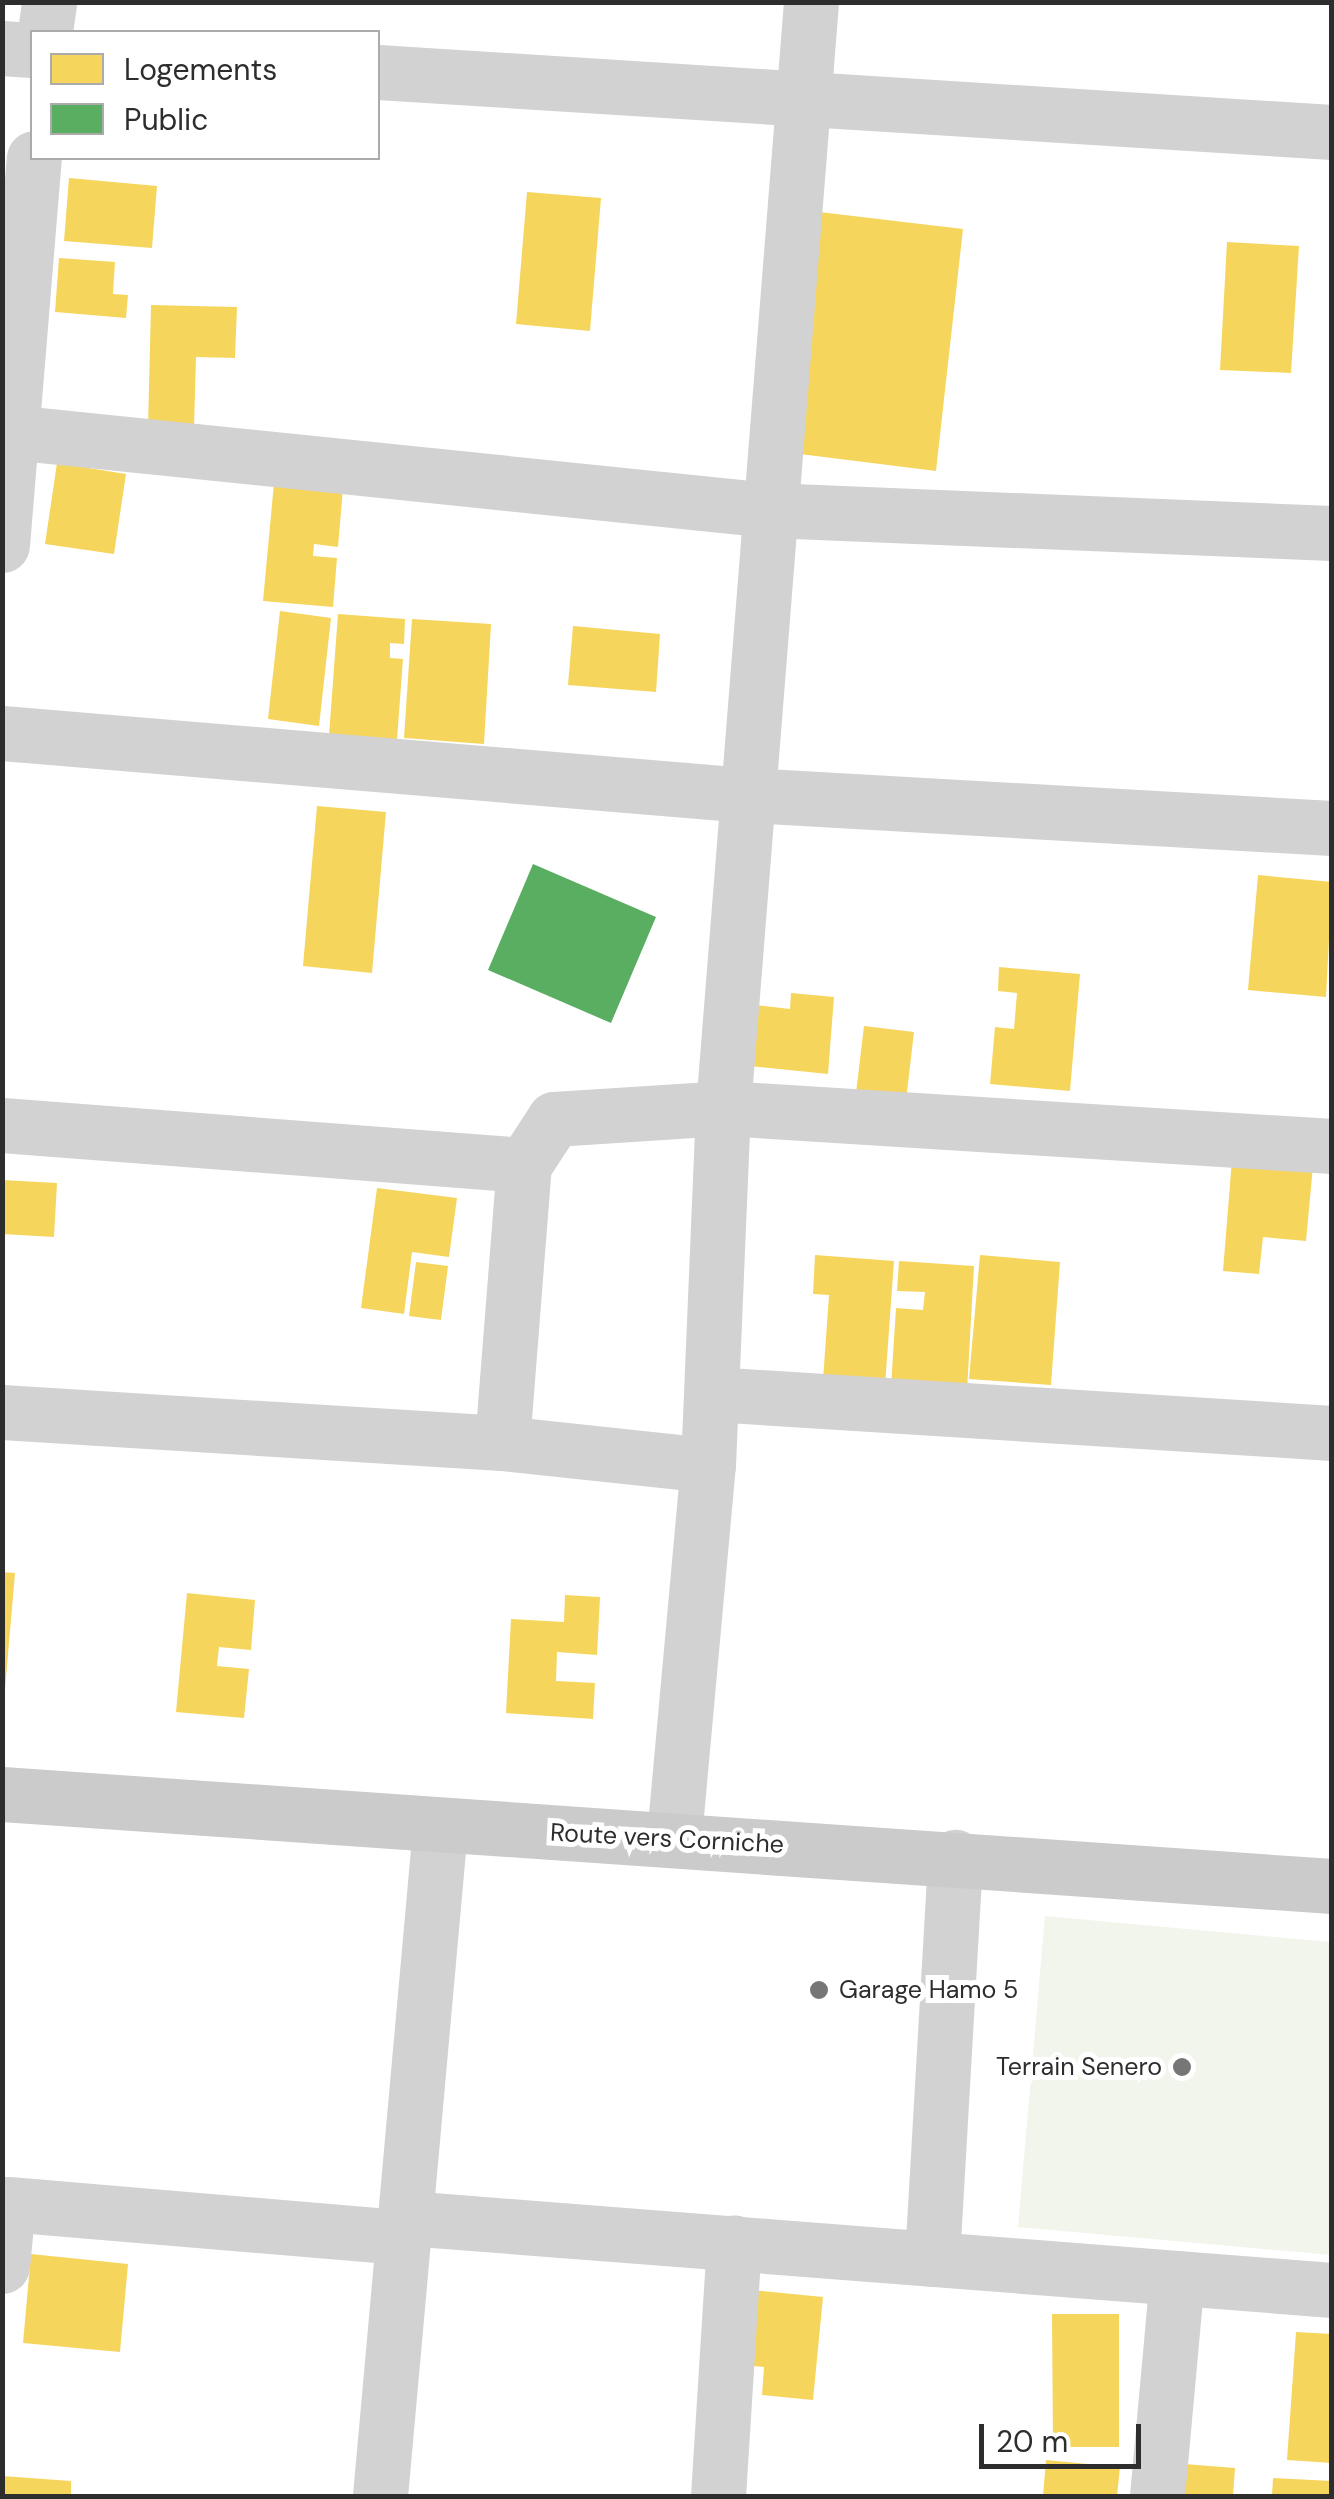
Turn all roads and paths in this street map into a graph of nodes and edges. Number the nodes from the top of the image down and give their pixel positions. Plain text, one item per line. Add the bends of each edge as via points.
1 (48, 2) edge
2 (811, 2) edge
3 (46, 30) edge
4 (2, 48) edge
5 (30, 50) edge
6 (380, 72) edge
7 (804, 104) junction
8 (1332, 132) edge
9 (34, 160) edge
10 (6, 431) edge
11 (769, 510) junction
12 (1332, 533) edge
13 (2, 545) edge
14 (2, 733) edge
15 (747, 795) junction
16 (1332, 828) edge
17 (723, 1108) junction
18 (2, 1125) edge
19 (1332, 1146) edge
20 (524, 1165) junction
21 (711, 1394) junction
22 (2, 1412) edge
23 (1332, 1432) edge
24 (502, 1443) junction
25 (708, 1465) junction
26 (2, 1794) edge
27 (440, 1828) junction
28 (674, 1837) junction
29 (956, 1857) junction
30 (1332, 1886) edge
31 (406, 2228) junction
32 (734, 2243) junction
33 (932, 2258) junction
34 (2, 2266) edge
35 (1177, 2278) junction
36 (1332, 2290) edge
37 (380, 2496) edge
38 (718, 2496) edge
39 (1157, 2496) edge

1 - 3 street
2 - 7 street
4 - 5 street
6 - 7 street
7 - 8 street
7 - 11 street
9 - 10 street
10 - 11 street
10 - 13 street
11 - 12 street
11 - 15 street
14 - 15 street
15 - 16 street
15 - 17 street
17 - 19 street
17 - 20 street via 568,1115 542,1130
17 - 21 street
18 - 20 street
20 - 24 street
21 - 23 street
21 - 25 street
22 - 24 street
24 - 25 street
25 - 28 street
26 - 27 main road, Route vers Corniche
27 - 28 main road, Route vers Corniche
27 - 31 street
28 - 29 main road, Route vers Corniche
29 - 30 main road, Route vers Corniche
29 - 33 street
31 - 32 street
31 - 34 street via 8,2204
31 - 37 street
32 - 33 street
32 - 38 street
33 - 35 street
35 - 36 street
35 - 39 street

